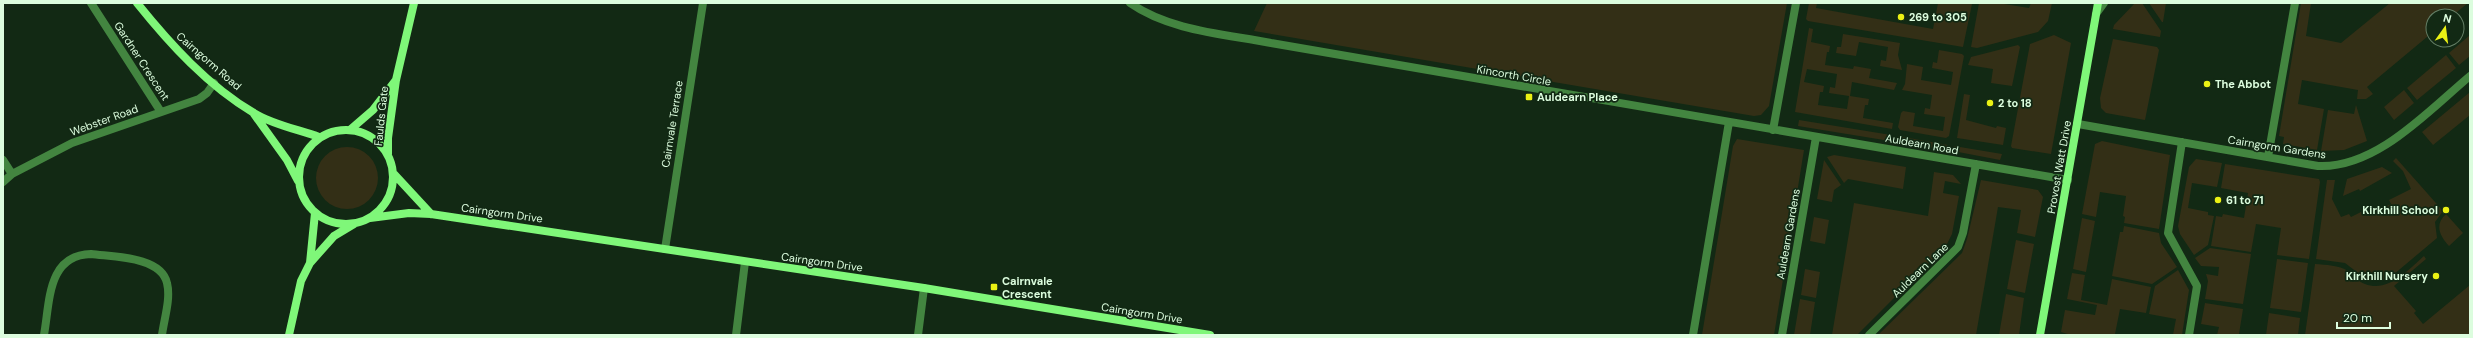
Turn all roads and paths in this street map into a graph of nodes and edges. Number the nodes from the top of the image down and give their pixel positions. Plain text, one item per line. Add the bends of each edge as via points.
1 (91, 3) edge
2 (137, 3) edge
3 (414, 3) edge
4 (702, 3) edge
5 (1130, 3) edge
6 (1796, 3) edge
7 (2093, 3) edge
8 (2098, 3) edge
9 (2104, 3) edge
10 (2295, 3) edge
11 (2096, 14) junction
12 (2470, 76) edge
13 (396, 80) junction
14 (214, 83) junction
15 (161, 112) junction
16 (254, 114) junction
17 (1729, 122) junction
18 (2078, 124) junction
19 (351, 129) junction
20 (1773, 130) junction
21 (319, 137) junction
22 (1816, 137) junction
23 (2182, 142) junction
24 (388, 155) junction
25 (2268, 157) junction
26 (3, 160) edge
27 (1976, 164) junction
28 (12, 174) junction
29 (394, 174) junction
30 (2068, 180) junction
31 (3, 182) edge
32 (298, 182) junction
33 (315, 213) junction
34 (431, 214) junction
35 (370, 218) junction
36 (355, 224) junction
37 (665, 249) junction
38 (745, 262) junction
39 (310, 263) junction
40 (924, 288) junction
41 (44, 335) edge
42 (162, 335) edge
43 (289, 335) edge
44 (736, 335) edge
45 (918, 335) edge
46 (1210, 335) edge
47 (1693, 335) edge
48 (1782, 335) edge
49 (1869, 335) edge
50 (2040, 335) edge
51 (2189, 335) edge

1 - 15 street, Gardner Crescent
2 - 14 street, Cairngorm Road via 172,46
3 - 13 street, Faulds Gate
4 - 37 street, Cairnvale Terrace
5 - 17 street, Kincorth Circle via 1168,21 1201,30
6 - 20 street
7 - 11 street
8 - 11 street, Provost Watt Drive
9 - 11 street
10 - 25 street
11 - 18 street, Provost Watt Drive
12 - 25 street, Cairngorm Gardens via 2386,145 2359,160 2327,167
13 - 19 street, Faulds Gate via 373,110
13 - 24 street, Faulds Gate
14 - 15 street, Webster Road via 199,99
14 - 16 street, Cairngorm Road
15 - 28 street, Webster Road via 72,143
16 - 21 street, Cairngorm Road
16 - 32 street, Cairngorm Road via 287,160
17 - 20 street, Kincorth Circle
17 - 47 street
18 - 23 street, Cairngorm Gardens
18 - 30 street, Provost Watt Drive
19 - 21 street via 334,131
19 - 24 street via 373,137
20 - 22 street, Auldearn Road
21 - 32 street via 303,156
22 - 27 street, Auldearn Road
22 - 48 street, Auldearn Gardens
23 - 25 street, Cairngorm Gardens
23 - 51 street via 2168,233 2169,239 2197,286
24 - 29 street
26 - 28 street
27 - 30 street, Auldearn Road
27 - 49 street, Auldearn Lane via 1958,247
28 - 31 street, Webster Road
29 - 34 street
29 - 35 street via 388,199
30 - 50 street, Provost Watt Drive
32 - 33 street via 302,195
33 - 36 street via 341,224
33 - 39 street
34 - 35 street, Cairngorm Drive via 409,213
34 - 37 street, Cairngorm Drive
35 - 36 street
36 - 39 street via 334,236
37 - 38 street, Cairngorm Drive
38 - 40 street, Cairngorm Drive
38 - 44 street
39 - 43 street via 301,280
40 - 45 street
40 - 46 street, Cairngorm Drive
41 - 42 street via 56,273 67,260 82,254 148,262 160,270 167,283

